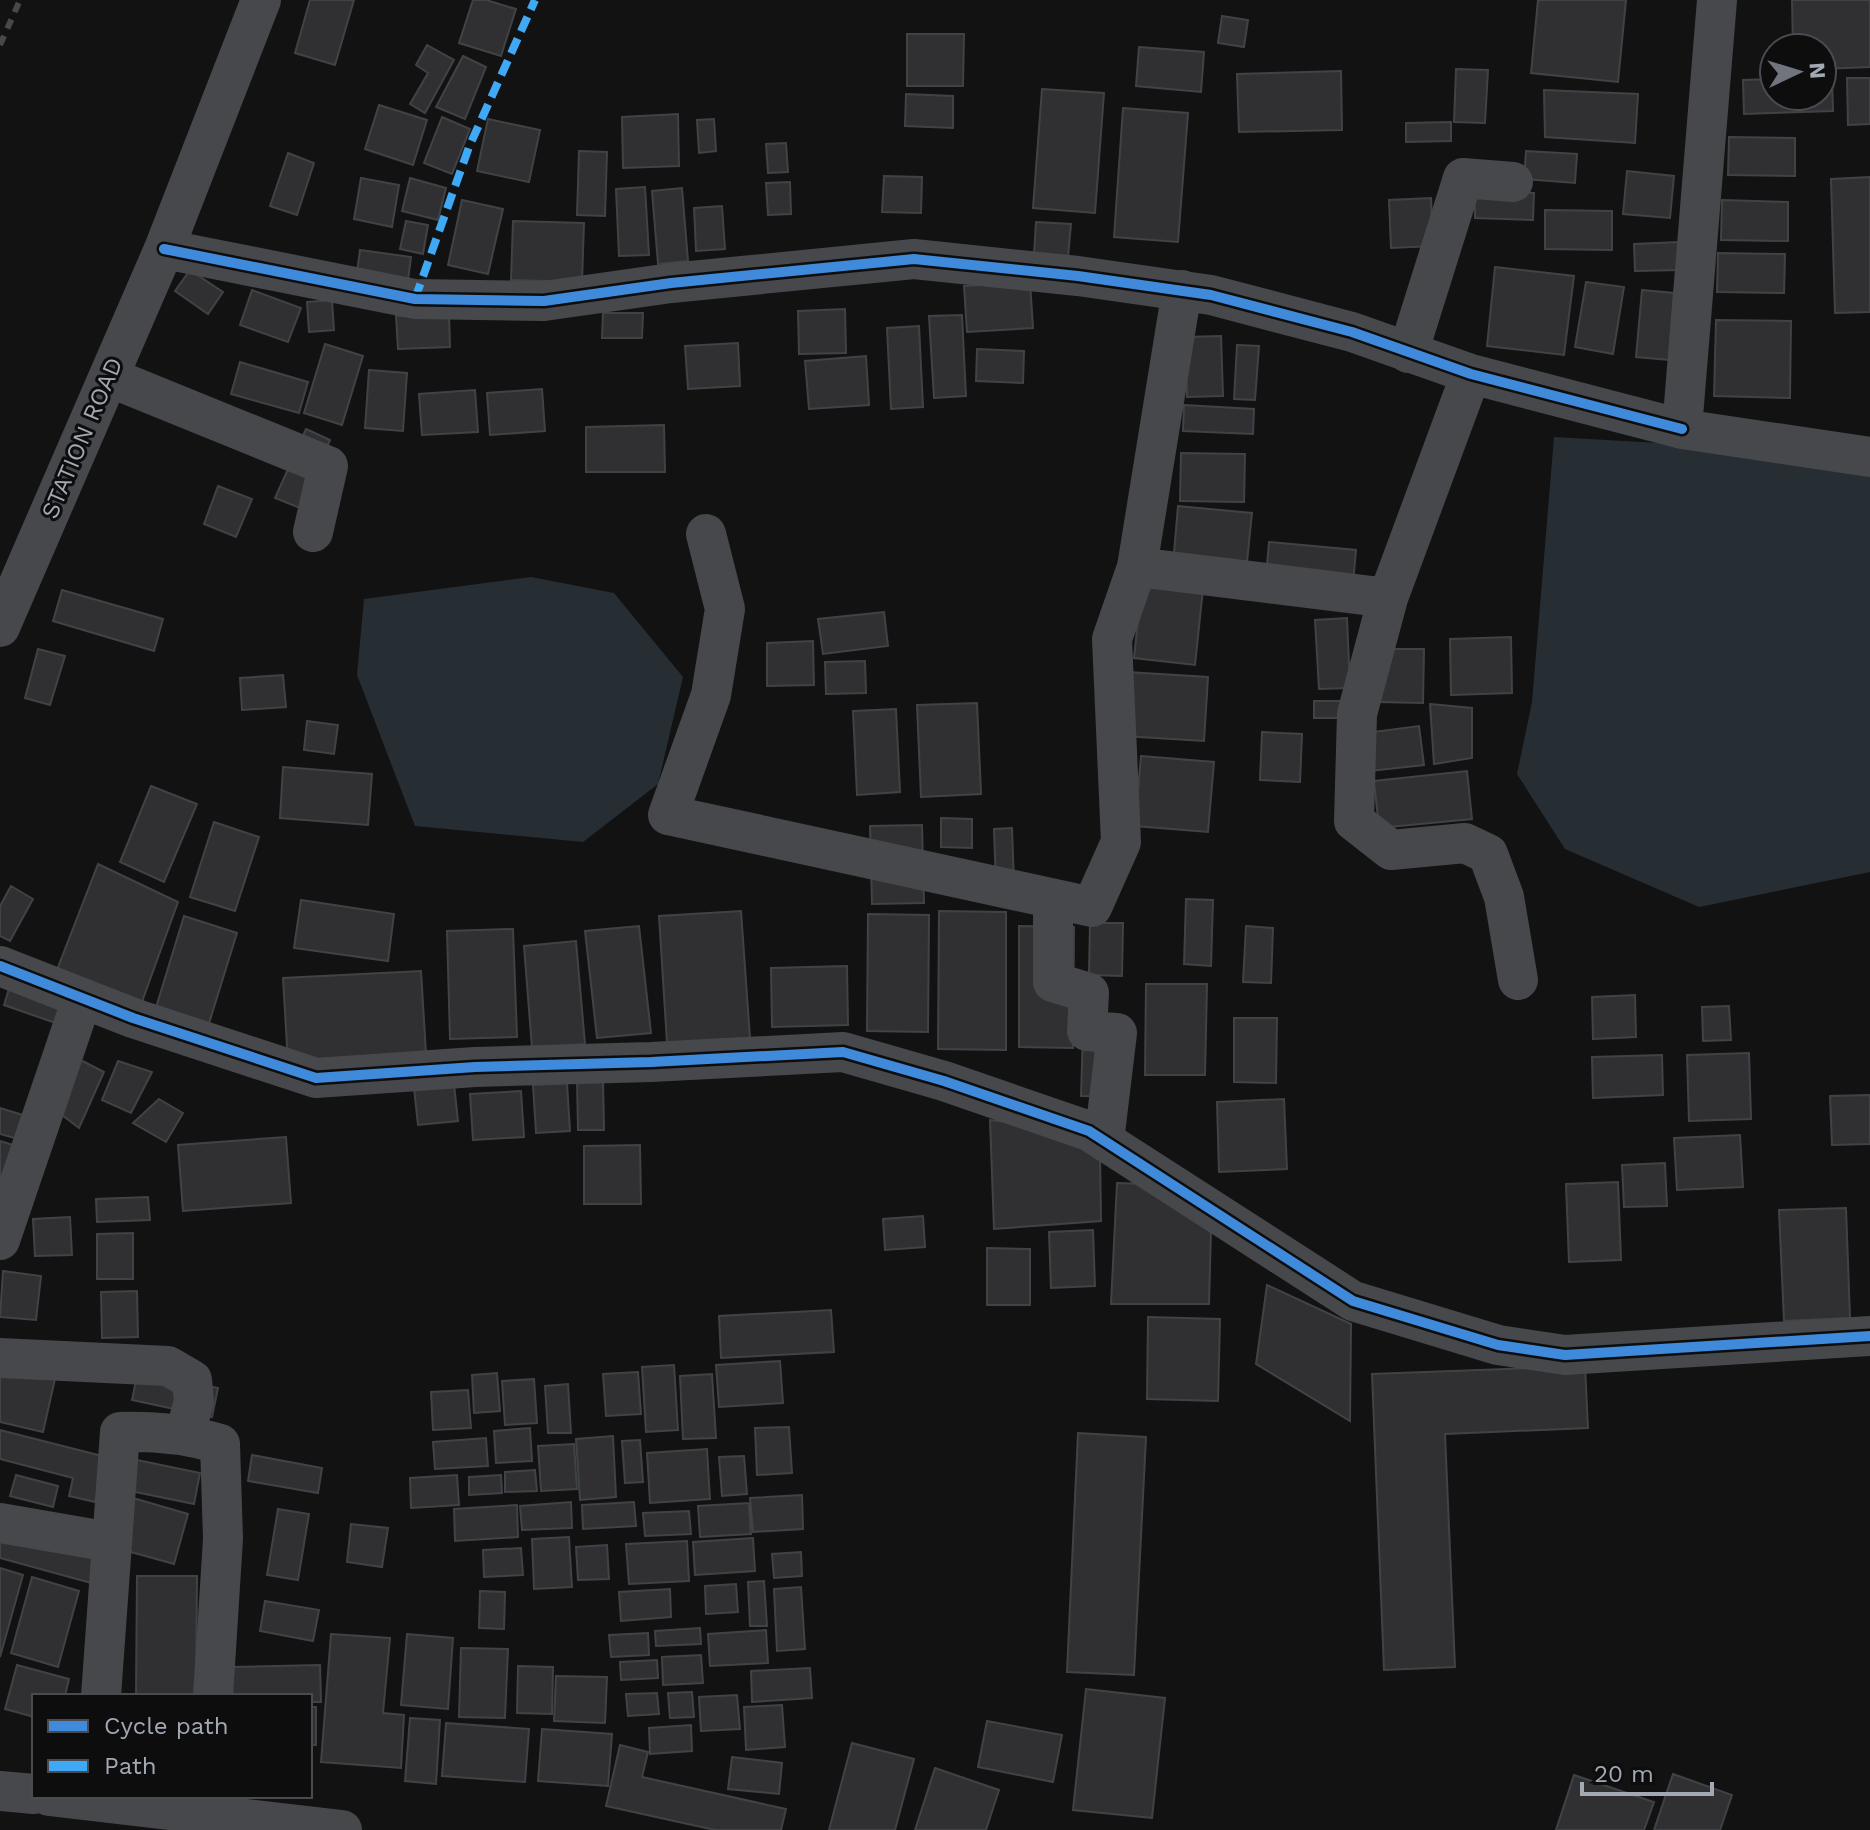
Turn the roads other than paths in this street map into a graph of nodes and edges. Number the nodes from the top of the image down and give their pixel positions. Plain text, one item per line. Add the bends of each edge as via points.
1 (261, 0) edge
2 (1717, 0) edge
3 (1513, 182) dead end
4 (164, 249) junction
5 (1182, 290) junction
6 (1408, 353) junction
7 (1471, 374) junction
8 (109, 377) junction
9 (1682, 429) junction
10 (1870, 457) edge
11 (313, 532) dead end
12 (706, 534) dead end
13 (1137, 567) junction
14 (1388, 598) junction
15 (0, 627) edge
16 (1053, 899) junction
17 (0, 966) edge
18 (1518, 980) dead end
19 (82, 999) junction
20 (1104, 1141) junction
21 (0, 1240) edge
22 (1870, 1336) edge
23 (0, 1358) edge
24 (185, 1434) junction
25 (0, 1523) edge
26 (110, 1542) junction
27 (101, 1694) edge
28 (213, 1694) edge
29 (0, 1791) edge
30 (32, 1794) edge
31 (95, 1798) edge
32 (200, 1804) edge
33 (342, 1830) edge

1 - 4 street, STATION ROAD
2 - 9 street
3 - 6 street via 1463,178
4 - 5 street via 415,299 544,301 914,259
4 - 8 street, STATION ROAD
5 - 6 street via 1352,332
5 - 13 street
6 - 7 street
7 - 9 street
7 - 14 street
8 - 11 street via 328,466
8 - 15 street, STATION ROAD
9 - 10 street
12 - 16 street via 725,609 711,695 668,815
13 - 14 street
13 - 16 street via 1112,639 1121,842 1092,907
14 - 18 street via 1357,714 1354,821 1391,850 1465,843 1488,854 1504,897
16 - 20 street via 1053,982 1089,993 1087,1031 1117,1033
17 - 19 street
19 - 20 street via 316,1078 843,1052 944,1081 1089,1131
19 - 21 street
20 - 22 street via 1353,1301 1498,1345 1565,1355
23 - 24 street via 168,1366 192,1380 194,1401
24 - 26 street via 120,1432
24 - 28 street via 220,1444 223,1539
25 - 26 street
26 - 27 street
29 - 30 street
31 - 32 street
32 - 33 street

